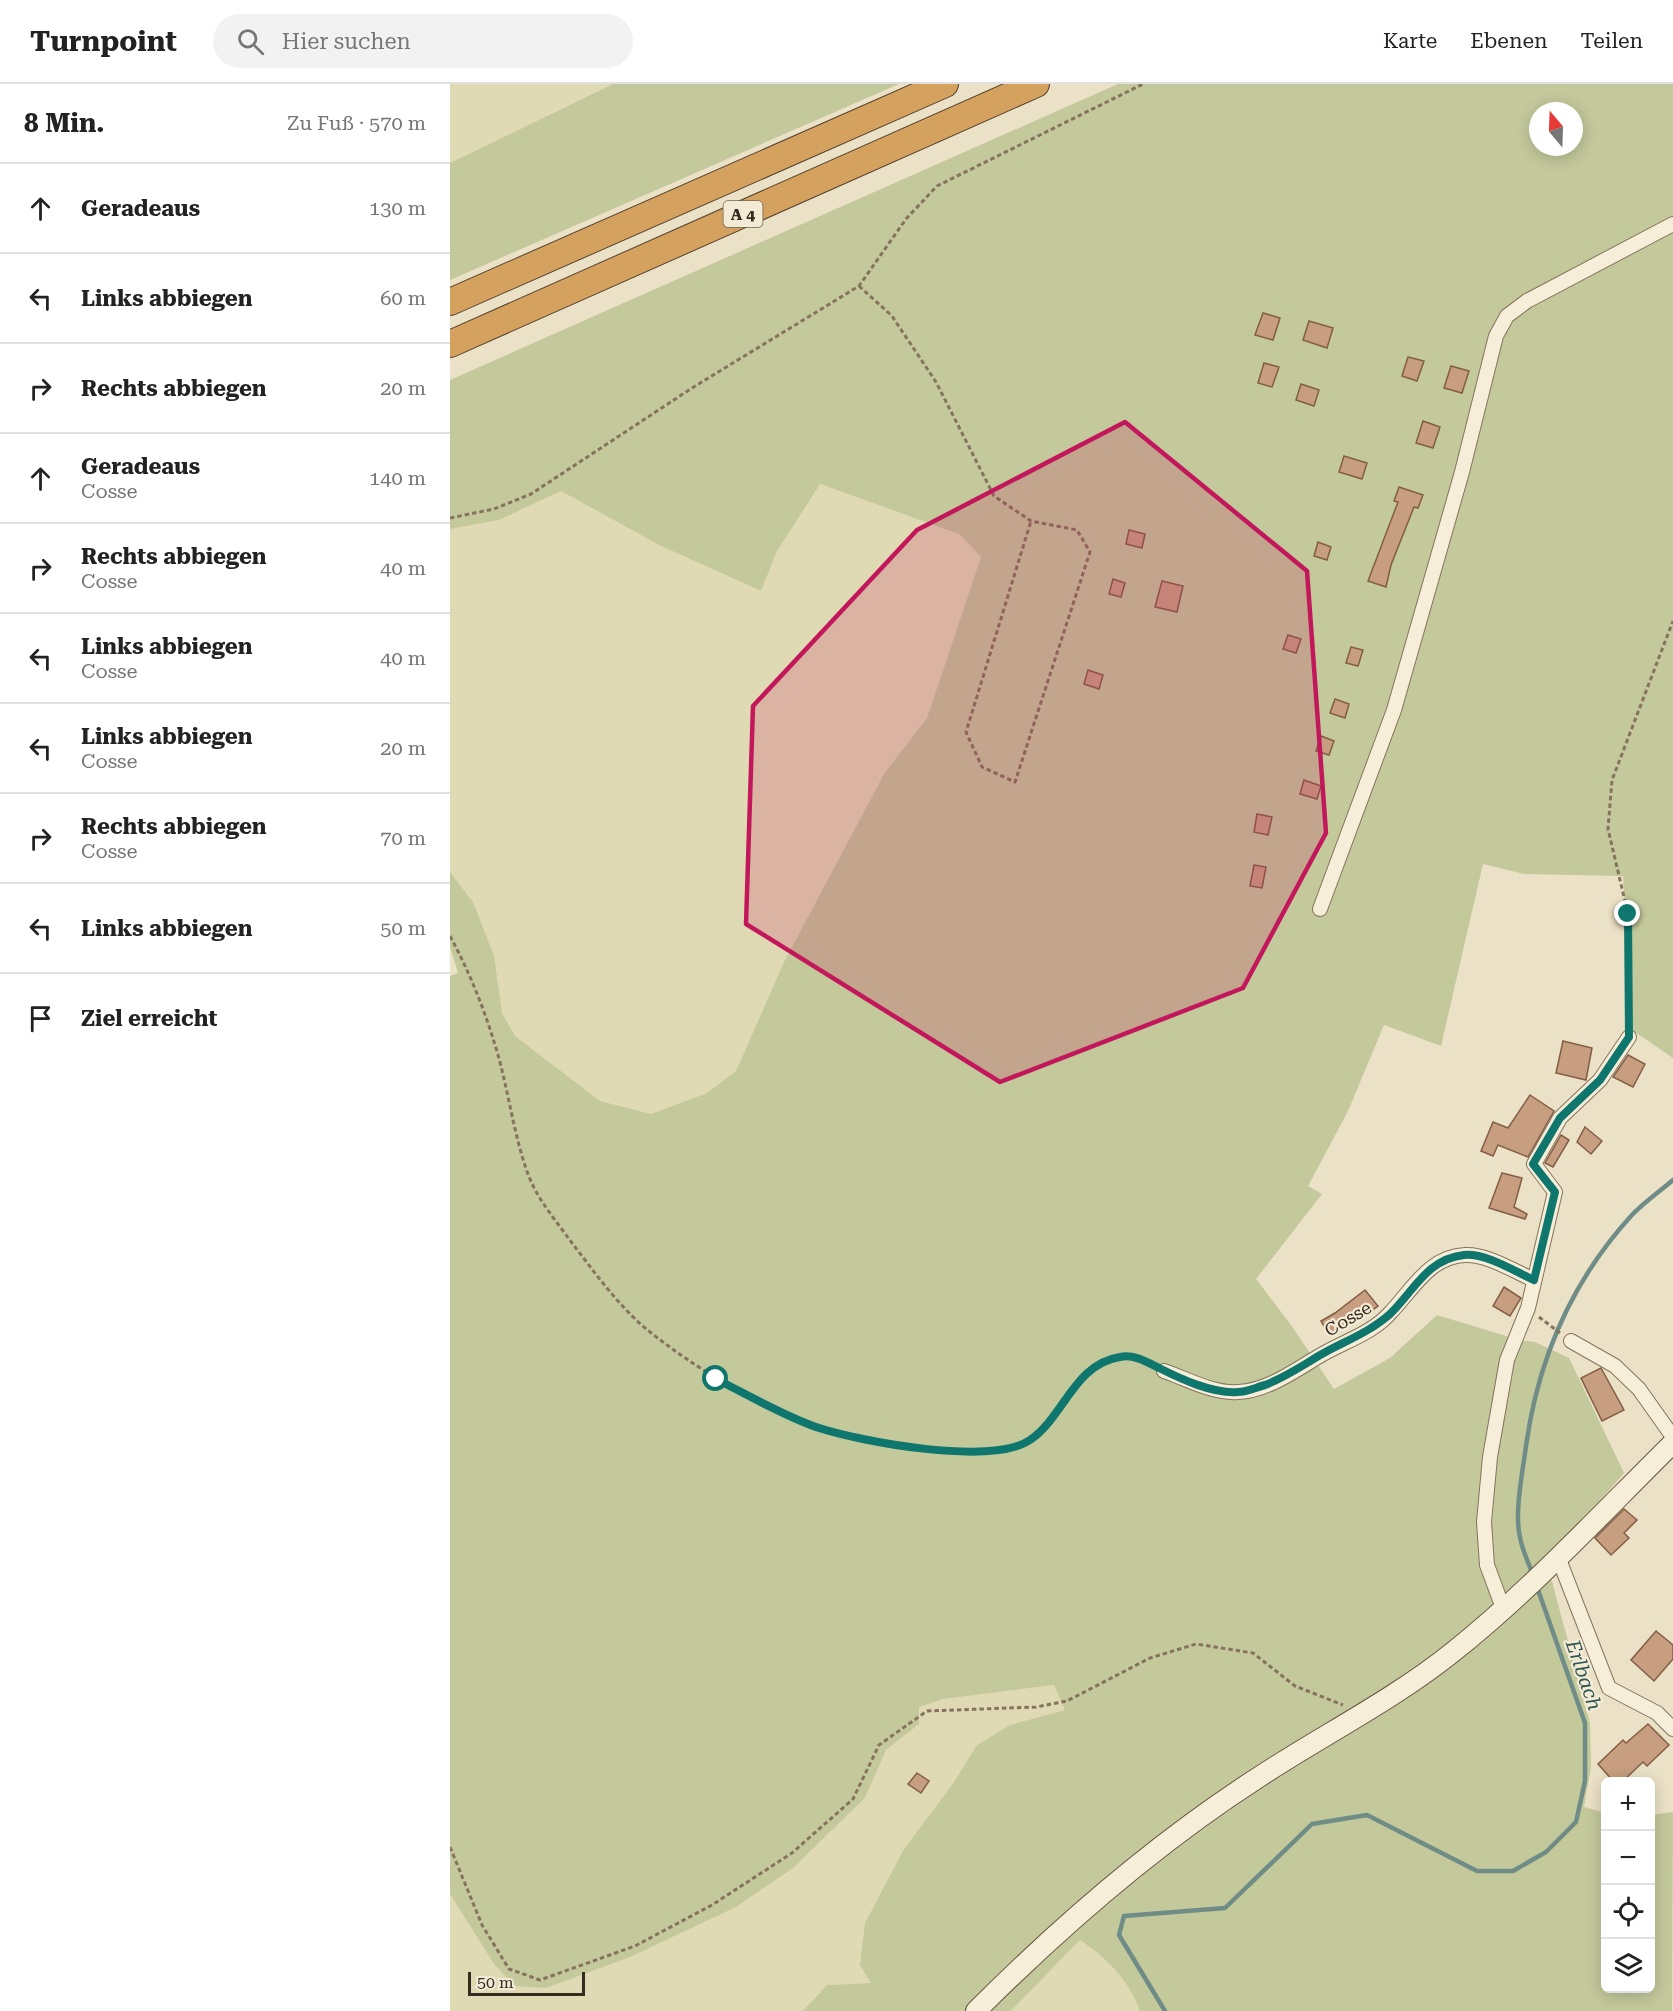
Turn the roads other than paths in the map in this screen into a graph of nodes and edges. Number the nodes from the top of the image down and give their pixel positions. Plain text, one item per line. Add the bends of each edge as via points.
1 (945, 84) edge
2 (1036, 84) edge
3 (1673, 224) edge
4 (450, 302) edge
5 (450, 344) edge
6 (1320, 909) dead end
7 (1629, 1037) road end
8 (1534, 1280) junction
9 (1571, 1341) road end
10 (1164, 1371) road end
11 (1673, 1437) edge
12 (1673, 1443) edge
13 (1554, 1561) junction
14 (1503, 1608) junction
15 (1673, 1729) edge
16 (976, 2011) edge

1 - 4 highway, A 4
2 - 5 highway, A 4
3 - 6 street via 1527,302 1507,316 1496,336 1394,710
7 - 8 street via 1600,1080 1560,1118 1533,1164 1555,1192
8 - 10 street, Cosse via 1489,1260 1466,1255 1443,1261 1425,1272 1390,1314 1352,1340 1266,1384 1239,1392 1212,1389
8 - 14 street via 1528,1308 1507,1360 1490,1456 1484,1522 1487,1565
9 - 11 street via 1615,1366 1639,1389
12 - 13 main road
13 - 14 main road
13 - 15 street via 1609,1688 1658,1713
14 - 16 main road via 1453,1652 1257,1778 1122,1877

